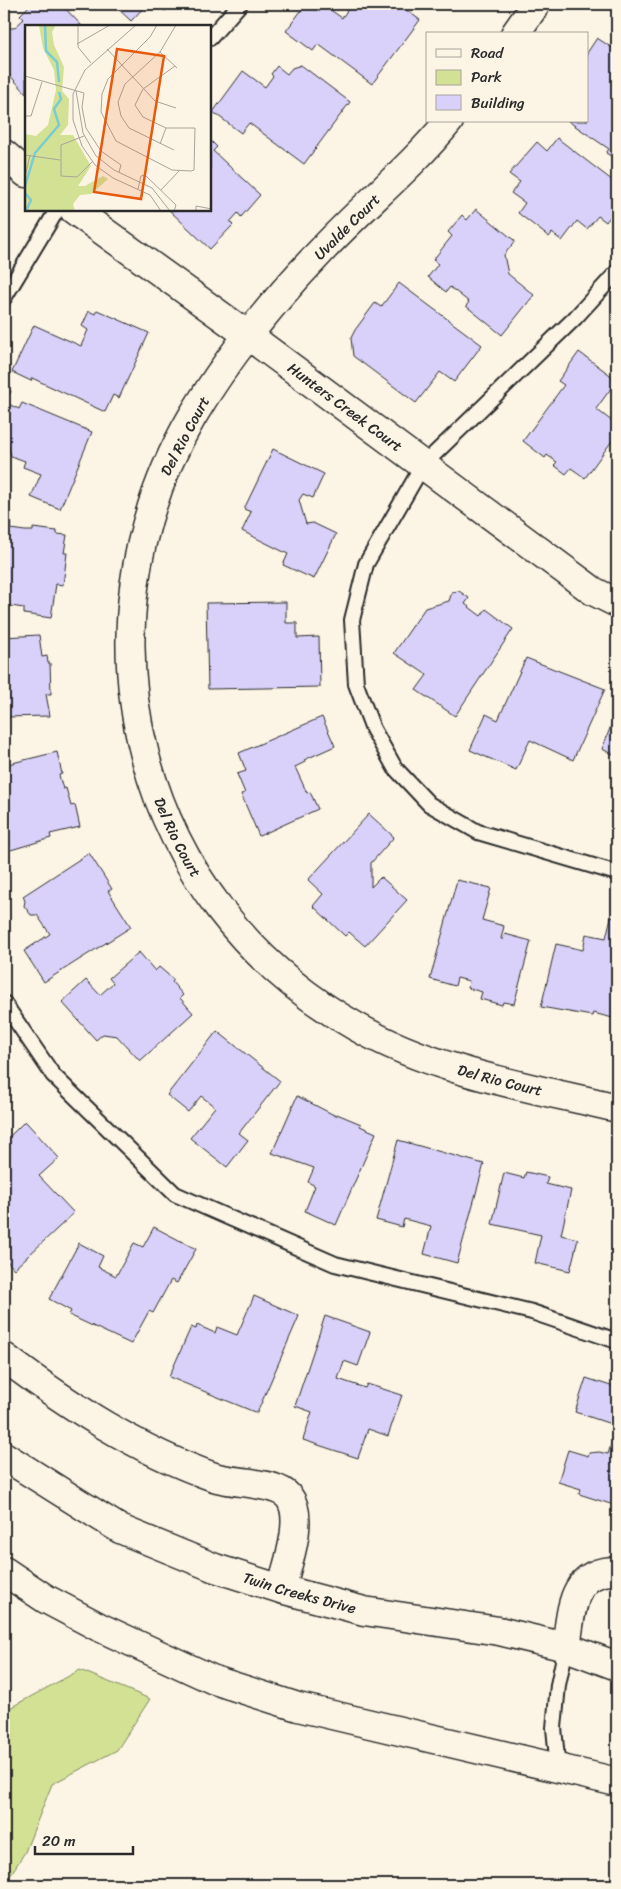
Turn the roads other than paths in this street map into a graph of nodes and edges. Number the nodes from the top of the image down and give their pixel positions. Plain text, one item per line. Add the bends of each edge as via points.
1 (240, 4) edge
2 (536, 4) edge
3 (516, 32) edge
4 (211, 37) edge
5 (448, 122) edge
6 (4, 154) edge
7 (25, 172) edge
8 (56, 211) edge
9 (75, 211) edge
10 (617, 272) edge
11 (4, 298) edge
12 (249, 336) junction
13 (423, 465) junction
14 (617, 602) edge
15 (617, 873) edge
16 (4, 1003) edge
17 (617, 1108) edge
18 (617, 1340) edge
19 (4, 1357) edge
20 (4, 1456) edge
21 (617, 1570) edge
22 (4, 1571) edge
23 (281, 1589) junction
24 (566, 1647) junction
25 (617, 1666) edge
26 (558, 1768) junction
27 (617, 1782) edge

1 - 4 lane
2 - 3 street
5 - 12 street, Uvalde Court via 432,142 324,248
6 - 7 street
8 - 11 lane
9 - 12 street, Hunters Creek Court
10 - 13 lane via 575,318
12 - 13 street, Hunters Creek Court
12 - 17 street, Del Rio Court via 215,382 178,442 147,522 138,561 132,602 131,685 146,764 158,800 191,866 232,926 259,956 317,1004 358,1028 457,1069
13 - 14 street, Hunters Creek Court via 593,591
13 - 15 lane via 366,564 352,620 356,684 373,729 395,768 429,804 478,832
16 - 18 lane via 53,1075 175,1194 335,1264 532,1312
19 - 23 street via 56,1396 148,1449 214,1477 236,1483 274,1486 289,1497 295,1517 294,1542
20 - 23 street, Twin Creeks Drive via 120,1529 215,1568
21 - 24 street via 595,1573 577,1592
22 - 26 street via 99,1628 214,1680 298,1707
23 - 24 street, Twin Creeks Drive via 364,1611 499,1631
24 - 25 street, Twin Creeks Drive
24 - 26 lane via 554,1728
26 - 27 street

